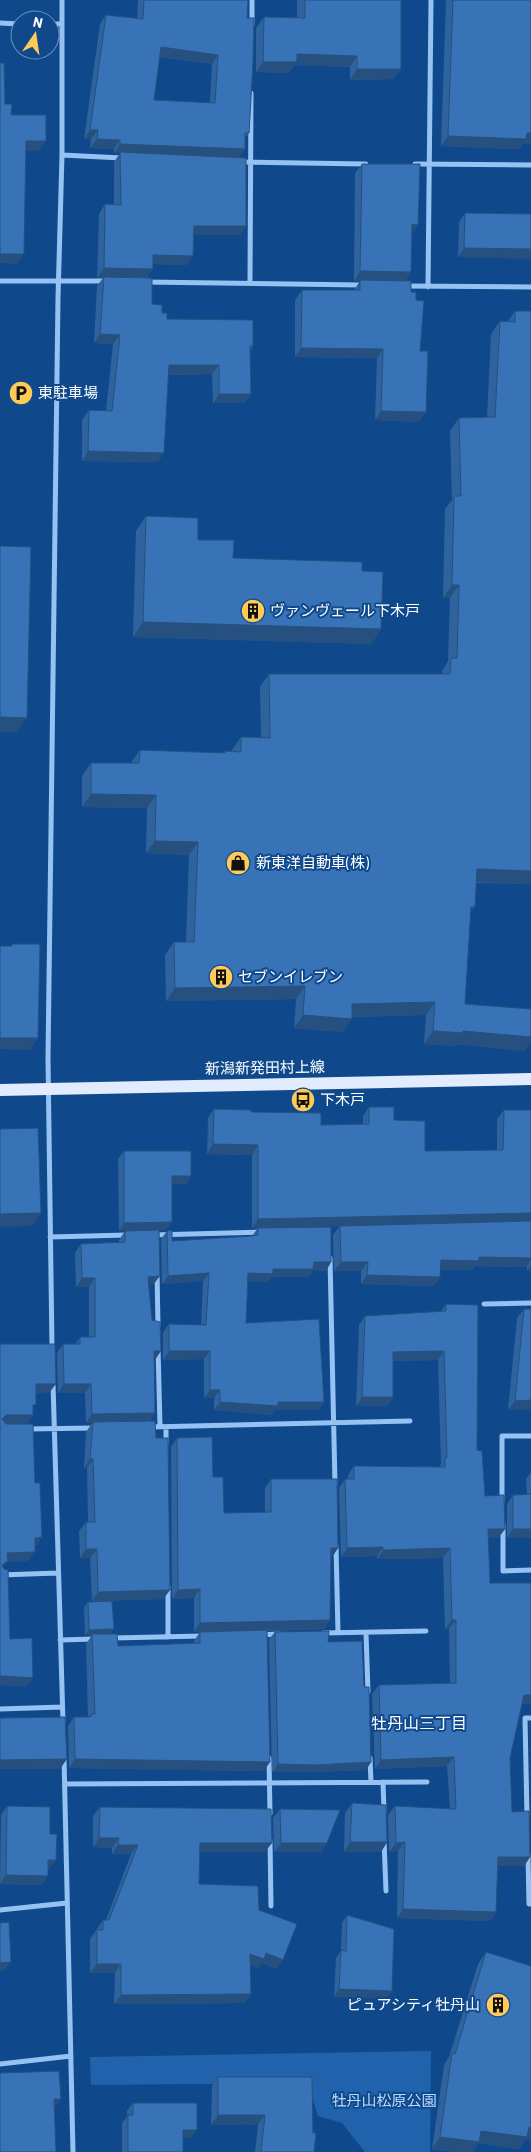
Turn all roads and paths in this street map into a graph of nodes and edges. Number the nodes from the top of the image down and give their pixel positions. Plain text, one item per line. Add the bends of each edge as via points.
1 (62, 0) edge
2 (252, 0) edge
3 (432, 0) edge
4 (61, 24) joint
5 (252, 29) edge
6 (251, 86) edge
7 (62, 156) junction
8 (132, 158) edge
9 (231, 162) edge
10 (251, 163) junction
11 (370, 164) edge
12 (409, 164) edge
13 (429, 164) junction
14 (531, 165) edge
15 (0, 280) edge
16 (59, 281) junction
17 (116, 282) edge
18 (135, 282) edge
19 (250, 282) junction
20 (369, 285) edge
21 (399, 286) edge
22 (428, 287) junction
23 (531, 287) edge
24 (531, 1079) edge
25 (49, 1088) junction
26 (0, 1090) edge
27 (272, 1232) edge
28 (157, 1234) junction
29 (138, 1235) edge
30 (147, 1235) edge
31 (50, 1237) junction
32 (157, 1244) edge
33 (330, 1250) edge
34 (157, 1263) edge
35 (531, 1303) edge
36 (484, 1304) dead end
37 (158, 1331) edge
38 (158, 1340) edge
39 (52, 1352) edge
40 (53, 1380) edge
41 (410, 1420) dead end
42 (334, 1422) junction
43 (140, 1427) edge
44 (160, 1427) junction
45 (166, 1427) junction
46 (54, 1428) junction
47 (102, 1428) edge
48 (18, 1429) edge
49 (531, 1436) edge
50 (166, 1446) edge
51 (335, 1490) edge
52 (503, 1513) edge
53 (503, 1523) edge
54 (336, 1537) edge
55 (531, 1570) edge
56 (58, 1573) junction
57 (0, 1575) edge
58 (168, 1580) edge
59 (426, 1631) dead end
60 (366, 1632) junction
61 (338, 1633) junction
62 (283, 1634) edge
63 (320, 1634) edge
64 (255, 1635) edge
65 (265, 1635) junction
66 (207, 1636) edge
67 (168, 1637) junction
68 (99, 1639) edge
69 (109, 1639) edge
70 (60, 1640) junction
71 (265, 1644) edge
72 (368, 1702) edge
73 (62, 1707) junction
74 (0, 1709) edge
75 (531, 1718) edge
76 (63, 1726) edge
77 (370, 1752) edge
78 (269, 1753) edge
79 (64, 1755) edge
80 (370, 1782) junction
81 (383, 1782) junction
82 (427, 1782) dead end
83 (270, 1783) junction
84 (65, 1784) junction
85 (270, 1821) edge
86 (384, 1822) edge
87 (528, 1826) edge
88 (270, 1830) edge
89 (384, 1832) edge
90 (528, 1846) edge
91 (386, 1891) dead end
92 (67, 1903) junction
93 (531, 1904) edge
94 (271, 1906) dead end
95 (0, 1910) edge
96 (71, 2056) junction
97 (0, 2064) edge
98 (73, 2152) edge

1 - 4 street
2 - 5 street
3 - 13 street
4 - 7 street
6 - 10 street
7 - 8 street
7 - 16 street
9 - 10 street
10 - 11 street
10 - 19 street
12 - 13 street
13 - 14 street
13 - 22 street
15 - 16 street
16 - 17 street
16 - 25 street
18 - 19 street
19 - 20 street
21 - 22 street
22 - 23 street
24 - 25 main road, 新潟新発田村上線
25 - 26 main road, 新潟新発田村上線
25 - 31 street
27 - 28 street
28 - 30 street
28 - 32 street
29 - 31 street
31 - 39 street
33 - 42 street
34 - 37 street
35 - 36 street
38 - 44 street
40 - 46 street
41 - 42 street
42 - 45 street
42 - 51 street
43 - 44 street
44 - 45 street
45 - 50 street
46 - 47 street
46 - 48 street
46 - 56 street
49 - 52 street via 502,1436
53 - 55 street via 503,1571
54 - 61 street
56 - 57 street
56 - 70 street
58 - 67 street
59 - 60 street
60 - 61 street
60 - 72 street
61 - 63 street
62 - 65 street
64 - 65 street
65 - 71 street
66 - 67 street
67 - 69 street
68 - 70 street
70 - 73 street
73 - 74 street
73 - 76 street
75 - 87 street via 525,1718
77 - 80 street
78 - 83 street
79 - 84 street
80 - 81 street
80 - 83 street
81 - 82 street
81 - 86 street
83 - 84 street
83 - 85 street
84 - 92 street
88 - 94 street
89 - 91 street
90 - 93 street
92 - 95 street
92 - 96 street
96 - 97 street
96 - 98 street

